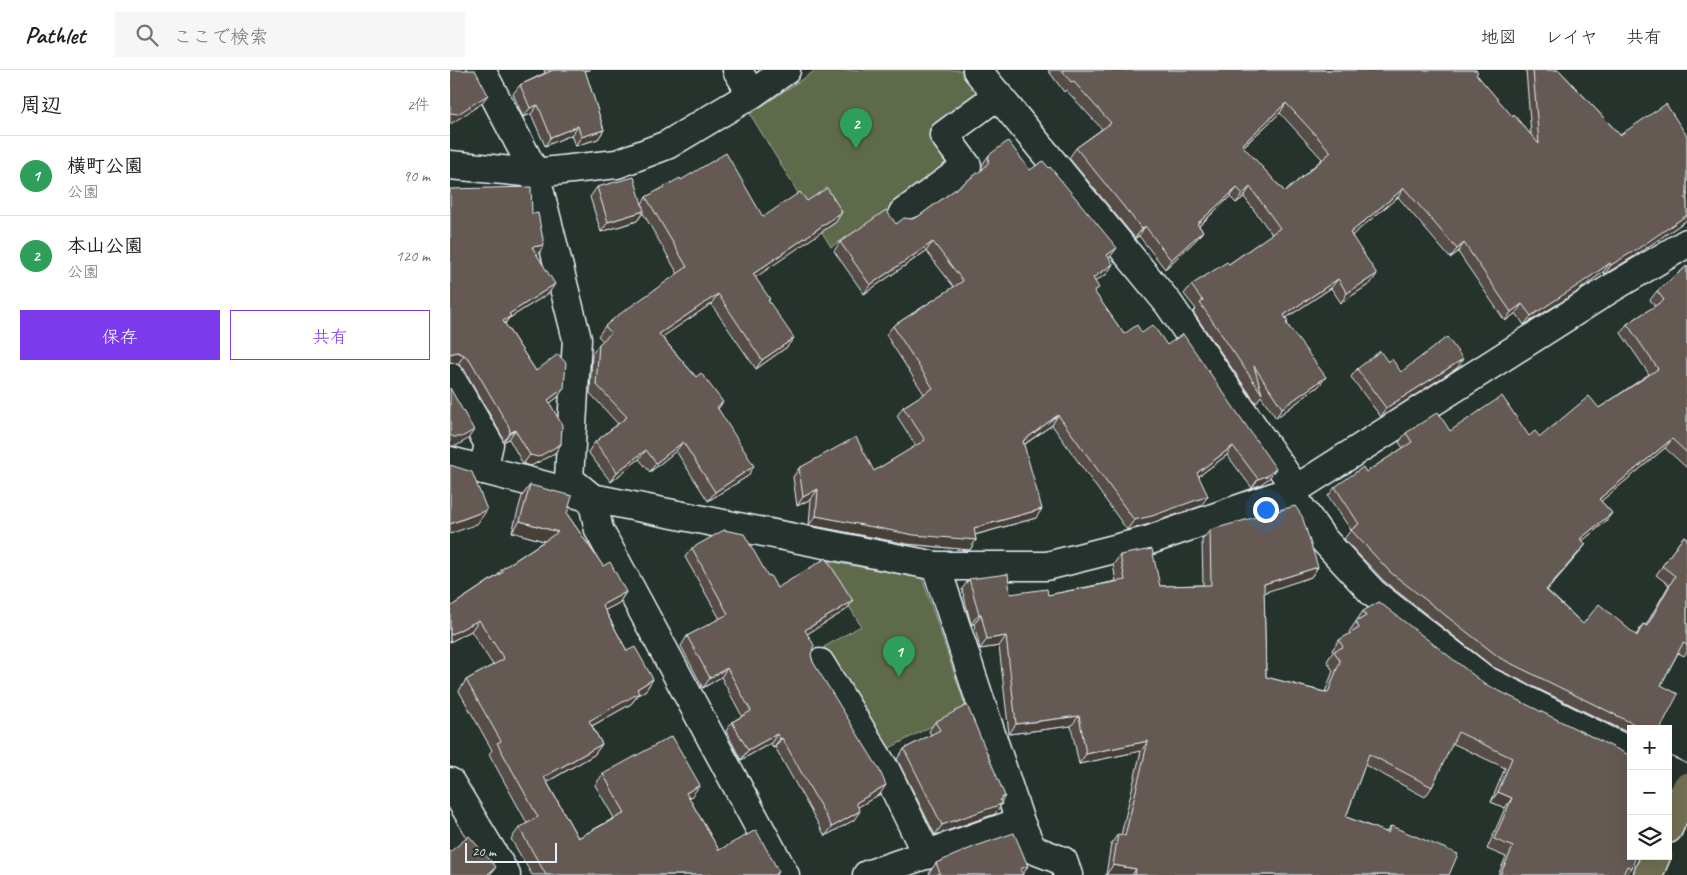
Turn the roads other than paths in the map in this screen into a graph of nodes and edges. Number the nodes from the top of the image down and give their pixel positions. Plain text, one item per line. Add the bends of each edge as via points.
1 (481, 70) edge
2 (737, 70) edge
3 (786, 70) edge
4 (977, 70) edge
5 (752, 94) junction
6 (998, 95) junction
7 (450, 165) edge
8 (535, 173) junction
9 (903, 213) dead end
10 (1687, 243) edge
11 (450, 377) edge
12 (450, 461) edge
13 (483, 470) junction
14 (1292, 490) junction
15 (592, 498) junction
16 (936, 566) junction
17 (820, 663) dead end
18 (1627, 750) edge
19 (1672, 773) edge
20 (1687, 780) edge
21 (450, 782) edge
22 (1687, 787) edge
23 (1672, 820) edge
24 (1020, 822) junction
25 (927, 855) junction
26 (1654, 860) edge
27 (506, 875) edge
28 (786, 875) edge
29 (867, 875) edge
30 (1068, 875) edge
31 (1648, 875) edge

1 - 8 street
2 - 5 street
3 - 5 street
4 - 6 street
5 - 8 street via 667,145 617,164
6 - 9 street via 944,135 967,166
6 - 14 street via 1168,303
7 - 8 street
8 - 15 street via 577,339 569,479
10 - 14 street
11 - 13 street via 489,444
12 - 13 street
13 - 15 street
14 - 16 street via 1150,540 1047,566
14 - 18 street via 1323,539 1373,593 1486,680
15 - 16 street
15 - 28 street via 599,530
16 - 24 street
17 - 25 street via 886,771
19 - 20 street
21 - 27 street
22 - 23 main road
24 - 25 street
24 - 30 street via 1032,849 1063,861
25 - 29 street
26 - 31 main road

